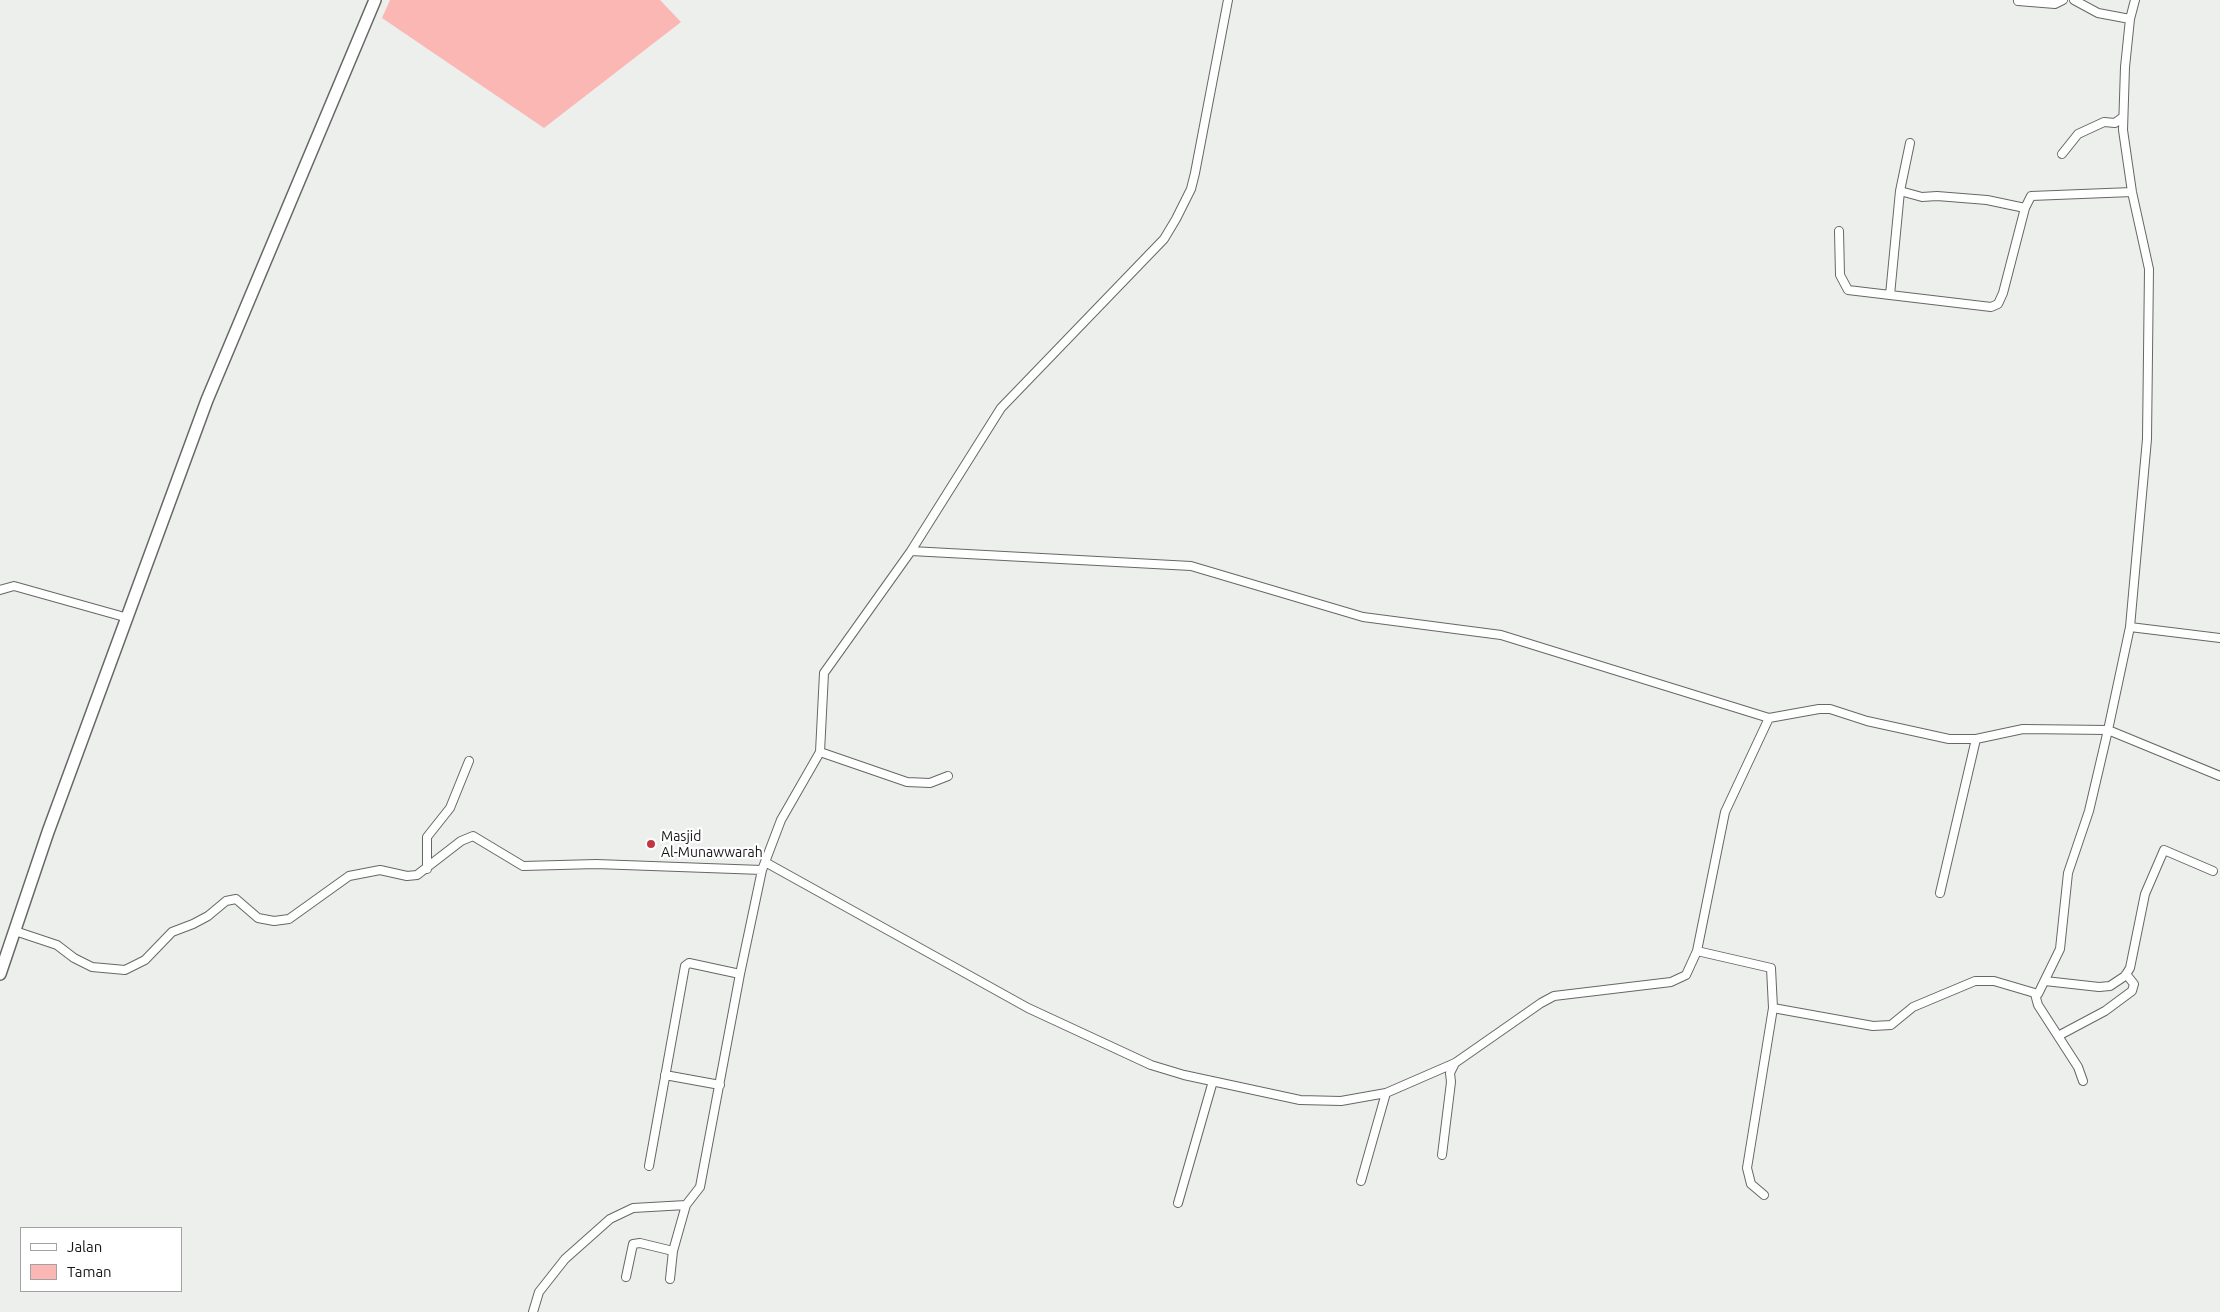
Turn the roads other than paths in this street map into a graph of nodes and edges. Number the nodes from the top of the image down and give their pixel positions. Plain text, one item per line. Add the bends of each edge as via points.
1 (374, 0) edge
2 (1228, 0) edge
3 (2063, 0) edge
4 (2074, 0) edge
5 (2135, 0) edge
6 (2018, 2) dead end
7 (2130, 20) junction
8 (2123, 117) junction
9 (1910, 143) dead end
10 (2062, 154) dead end
11 (1900, 191) junction
12 (2132, 192) junction
13 (2025, 208) junction
14 (1838, 231) dead end
15 (1890, 296) junction
16 (911, 551) junction
17 (0, 590) edge
18 (128, 618) junction
19 (2130, 626) junction
20 (2220, 638) edge
21 (1769, 718) junction
22 (2108, 730) junction
23 (1976, 739) junction
24 (820, 752) junction
25 (469, 761) dead end
26 (948, 776) dead end
27 (2220, 776) edge
28 (765, 862) junction
29 (427, 869) junction
30 (762, 870) junction
31 (2214, 872) dead end
32 (1940, 893) dead end
33 (14, 931) junction
34 (1696, 951) junction
35 (0, 974) edge
36 (740, 974) junction
37 (2126, 974) junction
38 (2046, 981) junction
39 (2035, 994) junction
40 (1773, 1008) junction
41 (2058, 1036) junction
42 (1455, 1063) junction
43 (665, 1075) junction
44 (1213, 1081) junction
45 (2083, 1081) dead end
46 (720, 1085) junction
47 (1386, 1093) junction
48 (1442, 1155) dead end
49 (649, 1166) dead end
50 (1361, 1181) dead end
51 (1764, 1195) dead end
52 (1178, 1203) dead end
53 (686, 1205) junction
54 (673, 1251) junction
55 (626, 1277) dead end
56 (670, 1279) dead end
57 (533, 1312) edge

1 - 18 street via 207,400
2 - 16 street via 1195,173 1176,219 1164,239 1007,400
3 - 6 street via 2055,4
4 - 7 street via 2098,13
5 - 7 street
7 - 8 street
8 - 10 street via 2115,123 2104,122 2078,134
8 - 12 street
9 - 11 street
11 - 13 street via 1922,197 1987,200
11 - 15 street
12 - 13 street via 2031,196
12 - 19 street via 2149,269 2147,439
13 - 15 street via 1998,304 1991,307
14 - 15 street via 1843,284 1848,290
16 - 21 street via 1191,566 1363,617 1501,635
16 - 24 street via 824,673
17 - 18 street via 14,586
18 - 33 street
19 - 20 street
19 - 22 street
21 - 23 street via 1823,708 1933,737
21 - 34 street via 1725,812
22 - 23 street via 2023,729
22 - 27 street
22 - 38 street via 2089,811 2068,873 2060,949
23 - 32 street
24 - 26 street via 907,782 930,783
24 - 28 street via 781,820
25 - 29 street via 450,808 427,837
28 - 30 street
28 - 44 street via 1059,1023 1169,1071
29 - 30 street via 461,841 473,836 523,866 596,864
29 - 33 street via 412,876 380,870 349,876 289,919 258,918 236,899 230,899 193,924 172,932 145,960 125,970 92,967 57,945
30 - 36 street
31 - 37 street via 2167,850 2161,852 2144,894 2130,968
33 - 35 street
34 - 40 street via 1771,968
34 - 42 street via 1686,975 1671,982 1549,998
36 - 43 street via 686,964
36 - 46 street
37 - 38 street via 2110,986 2099,987
37 - 41 street via 2134,984 2132,991 2105,1011
38 - 39 street via 2040,992
39 - 40 street via 1994,981 1975,981 1913,1007 1897,1022 1882,1027
39 - 41 street via 2038,1005
40 - 51 street via 1747,1168 1751,1184
41 - 45 street
42 - 47 street
42 - 48 street via 1450,1073
43 - 46 street
43 - 49 street
44 - 47 street via 1321,1102
44 - 52 street
46 - 53 street via 702,1181
47 - 50 street
53 - 54 street
53 - 57 street via 633,1208 610,1219 566,1259 539,1292
54 - 55 street via 633,1244
54 - 56 street

